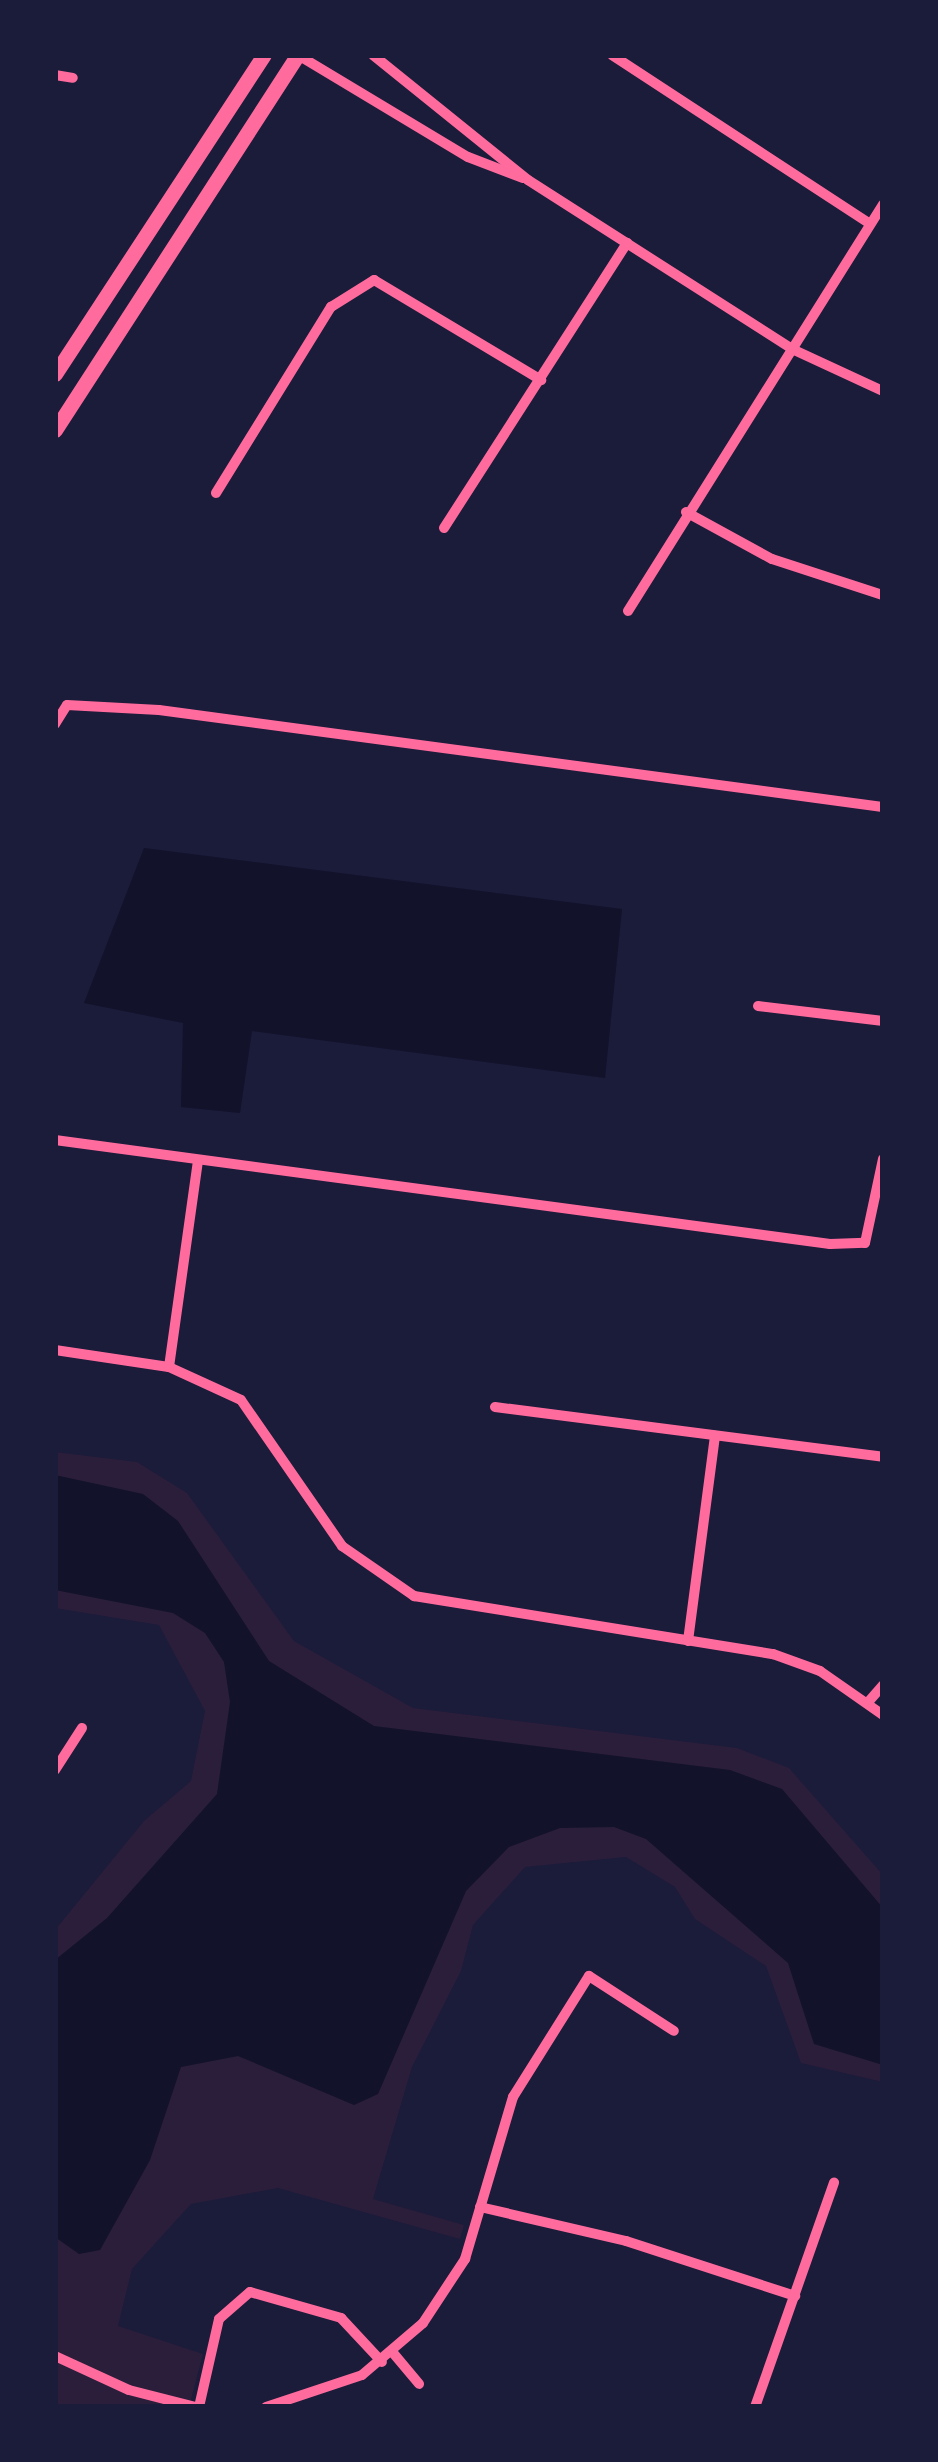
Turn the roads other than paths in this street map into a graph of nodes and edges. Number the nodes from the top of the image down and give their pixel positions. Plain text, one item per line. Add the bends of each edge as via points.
1 (264, 55) edge
2 (298, 55) edge
3 (372, 55) edge
4 (612, 55) edge
5 (55, 75) edge
6 (73, 78) dead end
7 (528, 180) junction
8 (883, 204) edge
9 (870, 224) junction
10 (627, 243) junction
11 (792, 349) junction
12 (55, 374) edge
13 (540, 380) junction
14 (883, 391) edge
15 (55, 430) edge
16 (216, 493) dead end
17 (686, 512) junction
18 (444, 528) dead end
19 (883, 595) edge
20 (628, 611) dead end
21 (55, 724) edge
22 (883, 806) edge
23 (758, 1006) dead end
24 (883, 1022) edge
25 (55, 1140) edge
26 (883, 1159) edge
27 (198, 1160) junction
28 (55, 1350) edge
29 (169, 1367) junction
30 (495, 1407) dead end
31 (715, 1436) junction
32 (883, 1457) edge
33 (688, 1641) junction
34 (883, 1685) edge
35 (870, 1700) junction
36 (883, 1715) edge
37 (82, 1728) dead end
38 (55, 1770) edge
39 (674, 2031) dead end
40 (834, 2183) dead end
41 (480, 2207) junction
42 (795, 2296) junction
43 (394, 2354) junction
44 (55, 2356) edge
45 (382, 2362) junction
46 (419, 2384) dead end
47 (197, 2407) edge
48 (266, 2407) edge
49 (755, 2407) edge

1 - 12 main road
2 - 7 street via 468,157
2 - 15 main road
3 - 7 street
4 - 9 street
5 - 6 street
7 - 10 street
8 - 9 street
9 - 11 street
10 - 11 street
10 - 13 street
11 - 14 street
11 - 17 street
13 - 16 street via 374,280 332,307
13 - 18 street
17 - 19 street via 772,559
17 - 20 street
21 - 22 street via 67,705
23 - 24 street
25 - 27 street
26 - 27 street via 866,1244
27 - 29 street
28 - 29 street
29 - 33 street via 241,1400 342,1546 414,1596
30 - 31 street
31 - 32 street
31 - 33 street
33 - 35 street via 773,1654
34 - 35 street
35 - 36 street
37 - 38 street
39 - 41 street via 589,1976 513,2097
40 - 42 street
41 - 42 street
41 - 43 street via 447,2290
42 - 49 street
43 - 45 street
43 - 46 street
44 - 47 street via 129,2390
45 - 47 street via 327,2312 259,2292 239,2296 213,2332
45 - 48 street via 339,2387

